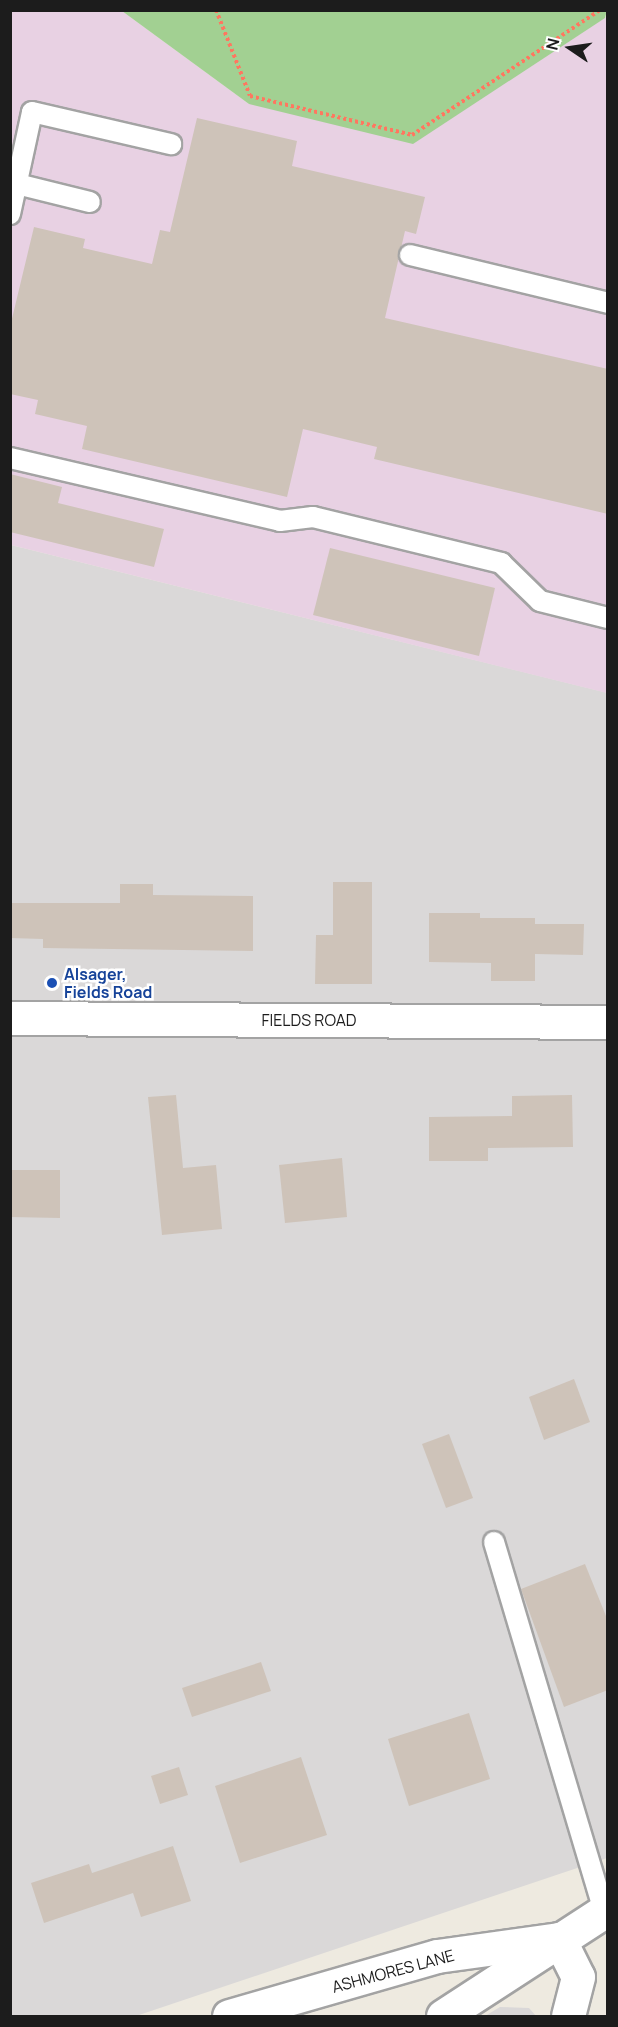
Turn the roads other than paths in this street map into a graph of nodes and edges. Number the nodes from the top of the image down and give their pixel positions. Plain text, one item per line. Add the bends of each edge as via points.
1 (171, 144) dead end
2 (17, 184) junction
3 (90, 201) dead end
4 (10, 214) edge
5 (410, 255) dead end
6 (608, 303) edge
7 (10, 458) edge
8 (608, 618) edge
9 (10, 1018) edge
10 (608, 1022) edge
11 (494, 1542) dead end
12 (606, 1910) edge
13 (559, 1939) junction
14 (570, 2015) edge
15 (229, 2016) edge
16 (443, 2016) edge

1 - 2 lane via 32,112
2 - 3 lane
2 - 4 lane
5 - 6 lane
7 - 8 lane via 280,521 314,517 501,563 540,601
9 - 10 street, FIELDS ROAD
11 - 12 lane
12 - 13 street
13 - 14 street via 578,1977
13 - 15 street, ASHMORES LANE via 437,1956
13 - 16 street

